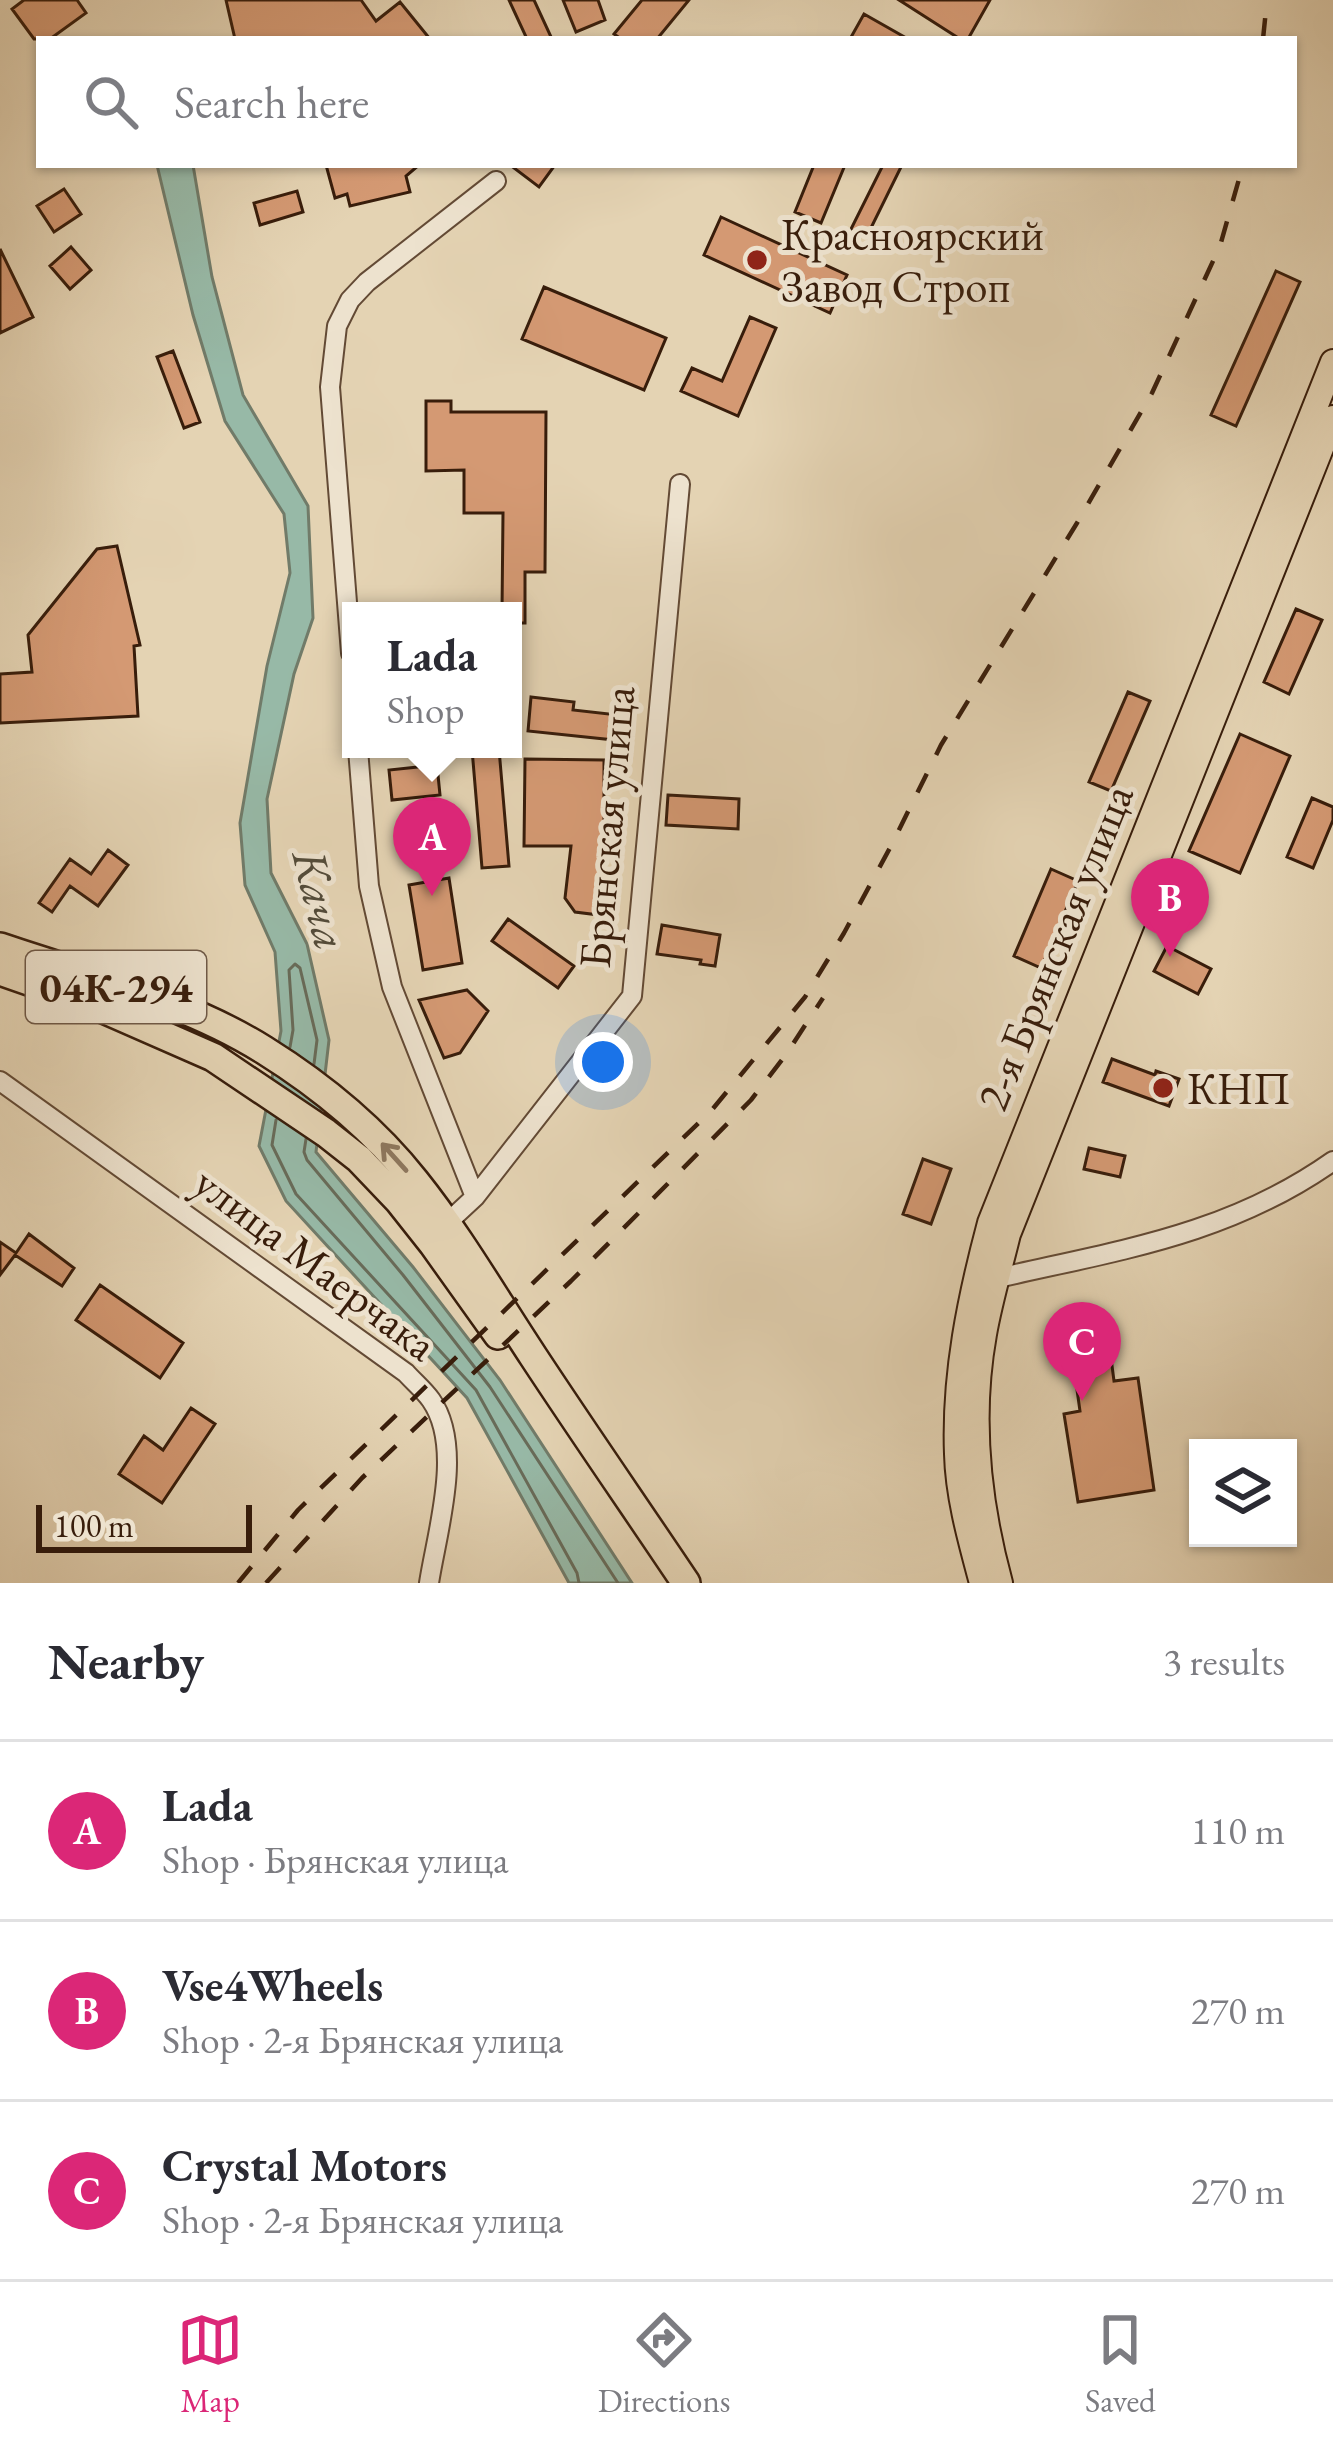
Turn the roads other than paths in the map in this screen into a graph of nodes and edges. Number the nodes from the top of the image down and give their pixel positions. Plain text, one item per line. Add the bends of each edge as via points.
1 (496, 181) dead end
2 (1333, 362) edge
3 (1333, 418) edge
4 (680, 484) dead end
5 (347, 602) edge
6 (359, 758) edge
7 (0, 947) edge
8 (0, 971) edge
9 (0, 1081) edge
10 (1333, 1161) edge
11 (475, 1197) junction
12 (447, 1223) junction
13 (998, 1278) junction
14 (428, 1583) edge
15 (664, 1583) edge
16 (686, 1583) edge
17 (982, 1583) edge
18 (1000, 1583) edge

1 - 5 street via 367,282 337,326 330,387
2 - 17 main road, 2-я Брянская улица via 990,1223 960,1365 956,1457
3 - 13 main road, 2-я Брянская улица via 1041,1146
4 - 11 street, Брянская улица via 632,996
6 - 11 street via 369,886 392,987
12 -> 7 highway, 04К-294 via 343,1107 264,1050 161,1002
8 - 15 highway, 04К-294 via 213,1058 359,1160 434,1244
9 - 14 street, улица Маерчака via 406,1373 431,1400 448,1462
10 - 13 street via 1211,1225
11 - 12 street, Брянская улица
12 - 16 highway
13 - 18 main road, 2-я Брянская улица via 983,1335 976,1422 984,1517

